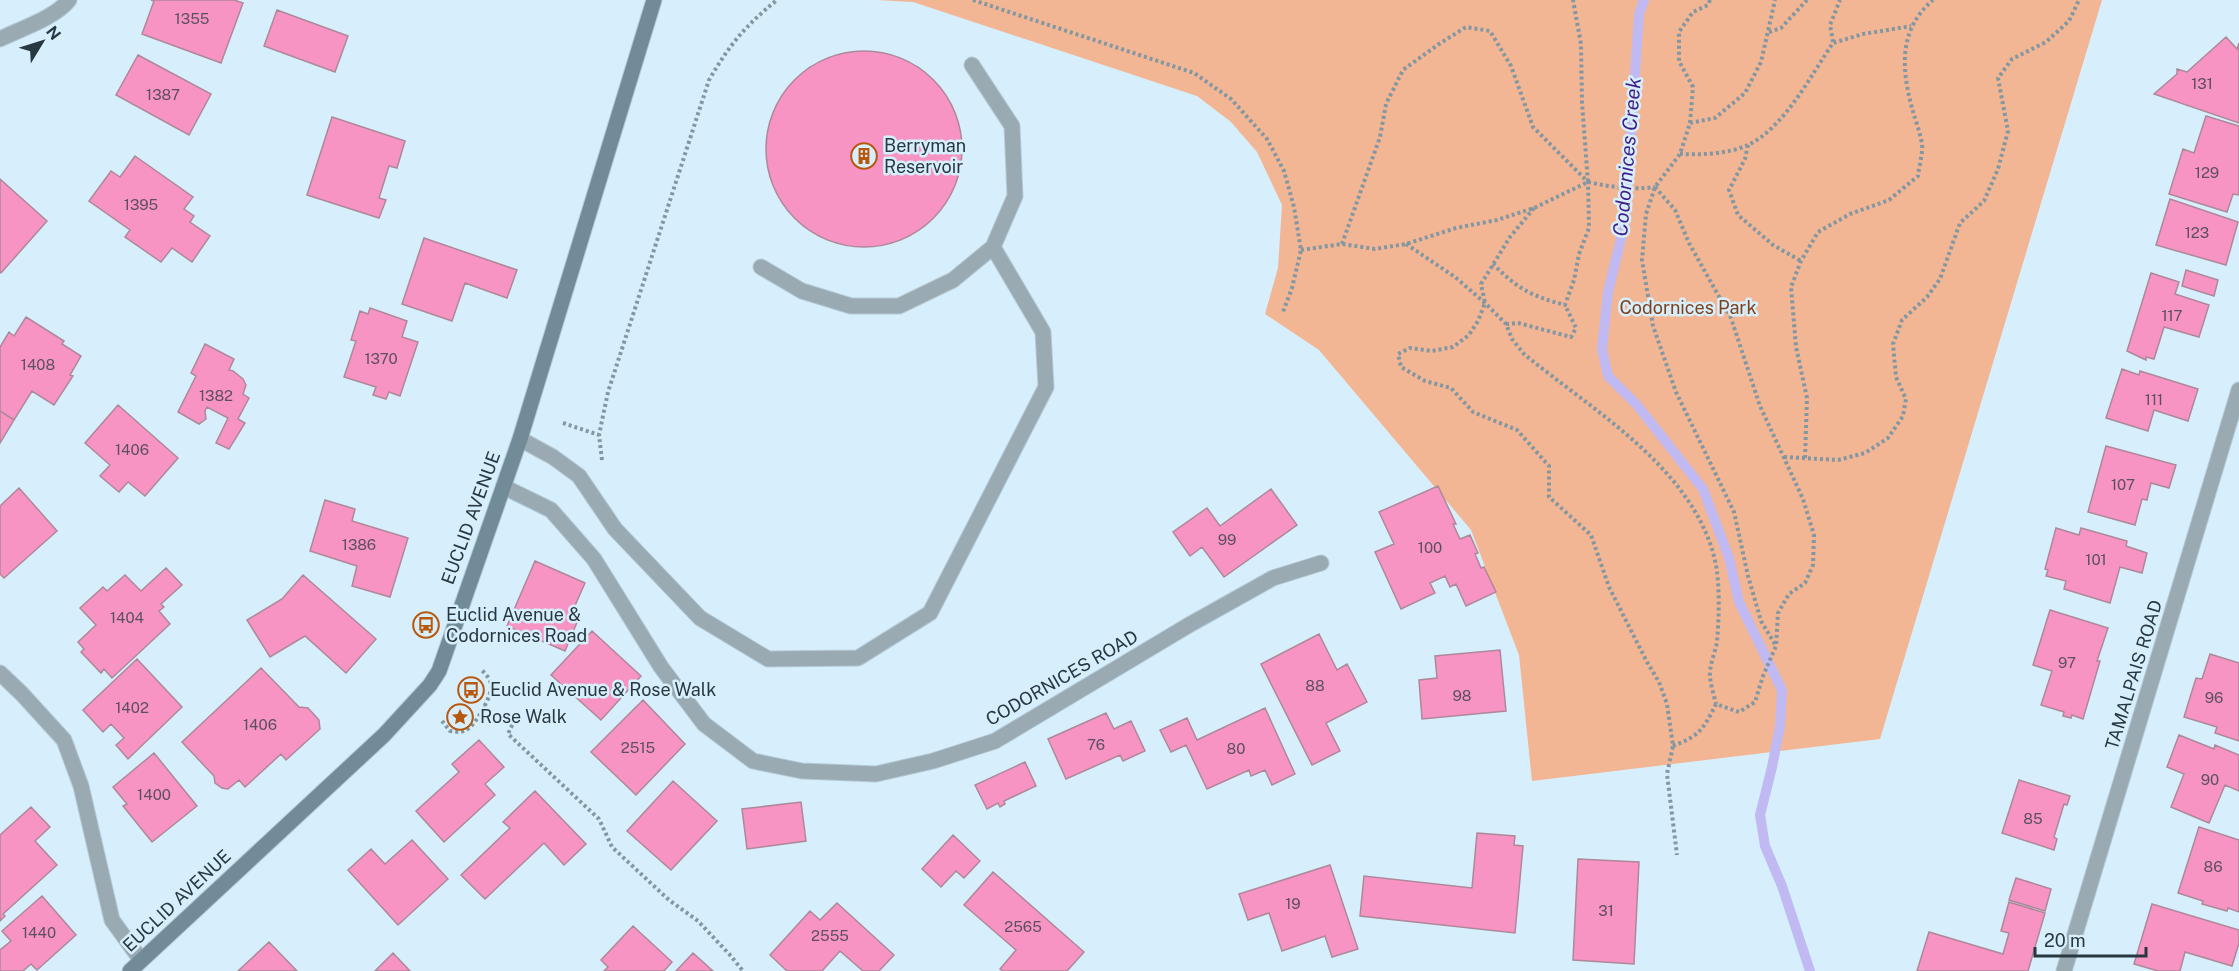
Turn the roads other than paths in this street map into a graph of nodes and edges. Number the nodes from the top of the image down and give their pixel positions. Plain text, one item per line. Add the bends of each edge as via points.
1 (69, 0) edge
2 (654, 0) edge
3 (0, 39) edge
4 (972, 65) dead end
5 (993, 247) junction
6 (761, 267) dead end
7 (2239, 390) edge
8 (520, 438) junction
9 (504, 487) junction
10 (1321, 563) dead end
11 (0, 673) edge
12 (141, 960) junction
13 (130, 971) edge
14 (2064, 971) edge

1 - 3 street
2 - 8 street, EUCLID AVENUE
4 - 5 street via 1012,126 1015,196
5 - 6 street via 953,280 898,306 851,306 802,291
5 - 8 street via 1042,332 1046,387 930,613 858,658 768,659 700,618 615,529 579,476
7 - 14 street, TAMALPAIS ROAD
8 - 9 street, EUCLID AVENUE
9 - 10 street, CODORNICES ROAD via 551,510 594,559 661,667 704,724 753,761 802,771 876,774 995,741 1274,578
9 - 12 street, EUCLID AVENUE via 443,663 430,685 384,735
11 - 12 street via 64,740 81,786 112,920
12 - 13 street, EUCLID AVENUE

